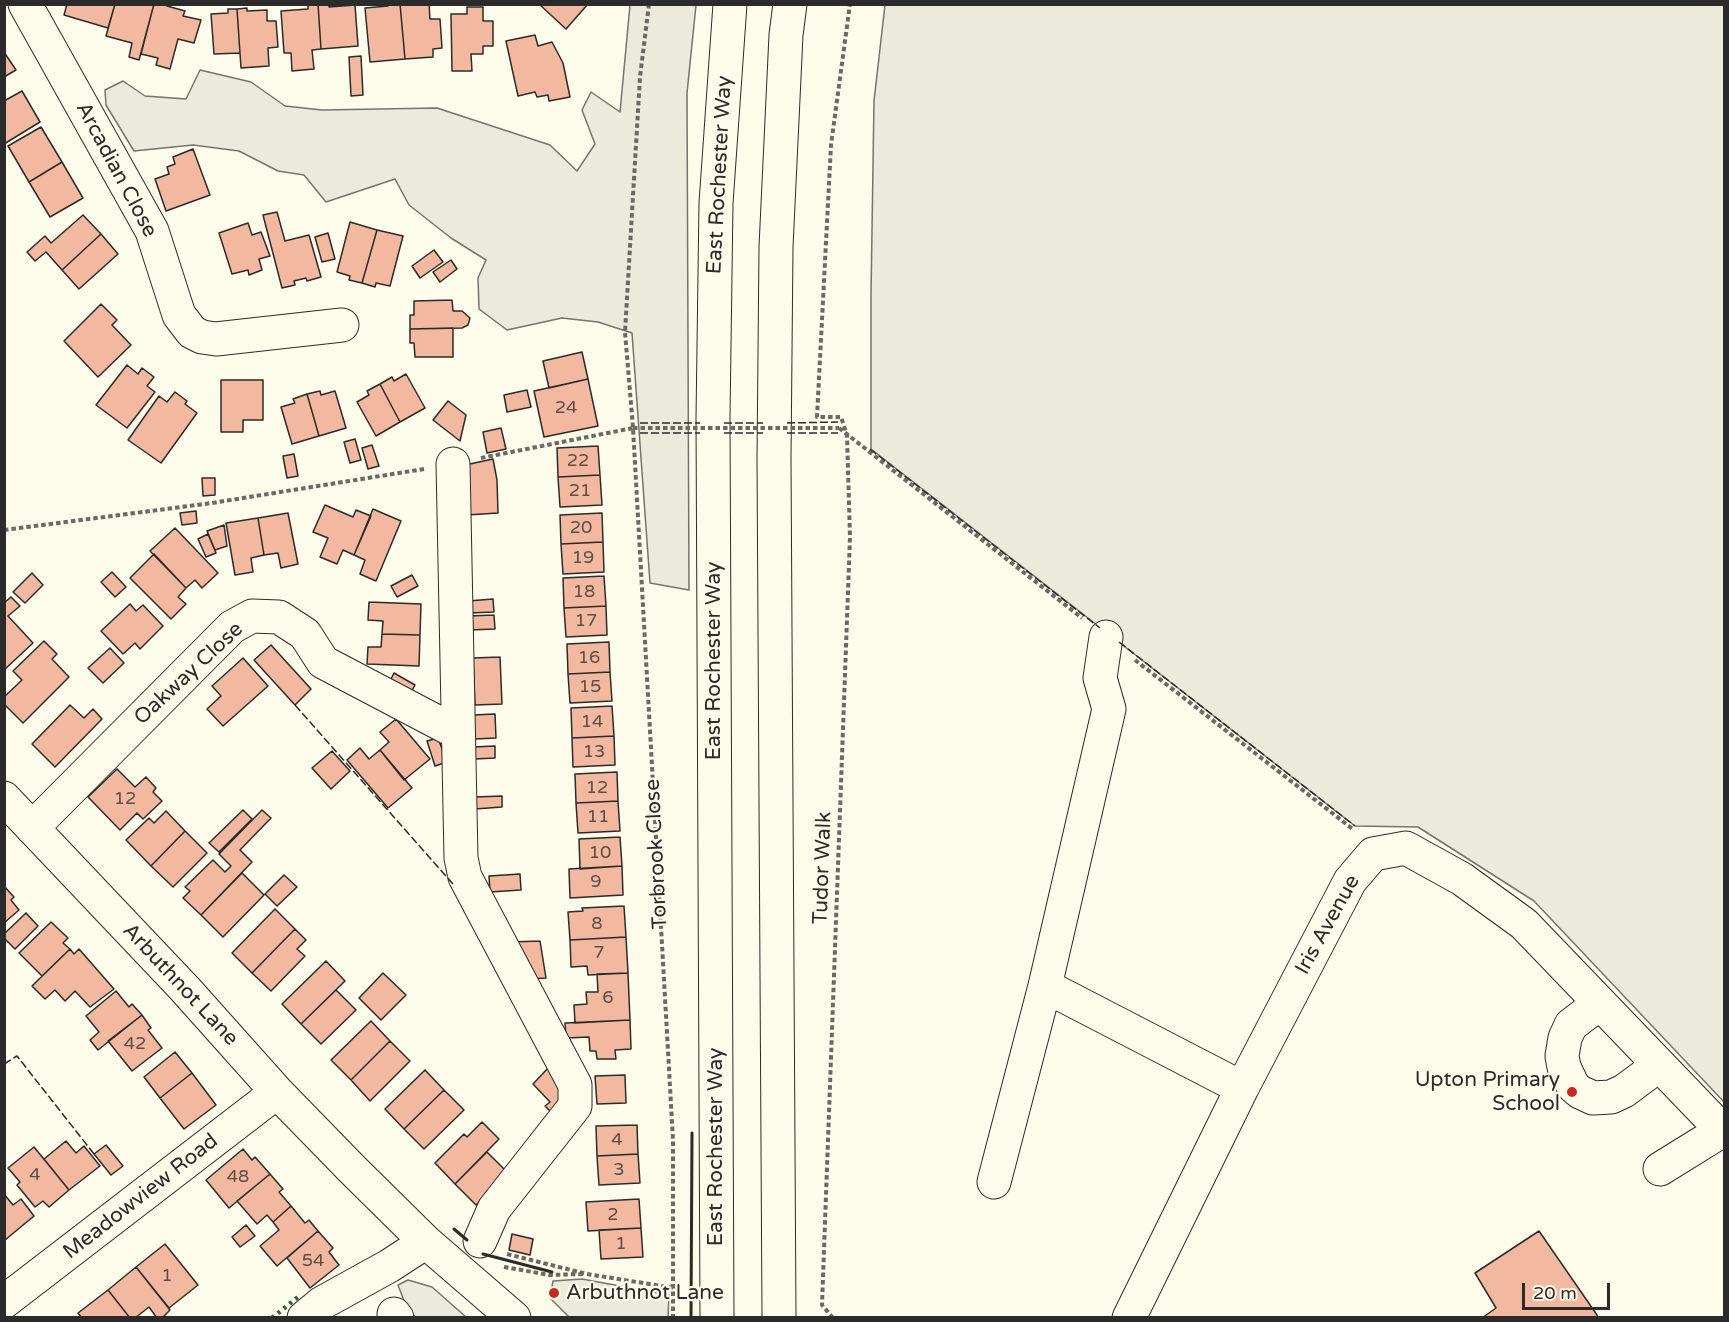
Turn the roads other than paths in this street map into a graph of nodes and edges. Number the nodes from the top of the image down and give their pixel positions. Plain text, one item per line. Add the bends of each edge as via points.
1 (25, 4) edge
2 (730, 4) edge
3 (790, 4) edge
4 (342, 325) dead end
5 (453, 464) road end
6 (1106, 637) dead end
7 (458, 733) junction
8 (4, 798) edge
9 (32, 828) junction
10 (1045, 986) junction
11 (1600, 1003) junction
12 (1659, 1065) junction
13 (1242, 1088) junction
14 (278, 1092) junction
15 (1724, 1131) edge
16 (1660, 1170) dead end
17 (994, 1182) dead end
18 (480, 1241) road end
19 (426, 1242) junction
20 (4, 1302) edge
21 (304, 1317) edge
22 (514, 1317) edge
23 (717, 1317) edge
24 (779, 1317) edge
25 (1129, 1317) edge

1 - 4 main road, Arcadian Close via 152,231 179,315 192,332 216,339
2 - 23 main road, East Rochester Way via 716,203 713,418
3 - 24 main road via 776,247 774,458
5 - 7 main road
6 - 10 main road via 1100,678 1109,709
7 - 9 main road, Oakway Close via 323,662 305,634 279,617 252,616 232,627
7 - 18 main road via 461,858 465,877 575,1085 574,1106 494,1209
8 - 9 main road, Arbuthnot Lane
9 - 14 main road, Arbuthnot Lane via 188,991
10 - 13 main road
10 - 17 main road
11 - 12 main road, Iris Avenue
11 - 12 main road via 1571,1025 1565,1038 1562,1056 1573,1086 1593,1098 1611,1097
11 - 13 main road, Iris Avenue via 1524,924 1462,879 1406,848 1373,854 1350,881
12 - 15 main road, Iris Avenue
13 - 25 main road, Iris Avenue
14 - 19 main road, Arbuthnot Lane
14 - 20 main road, Meadowview Road
15 - 16 main road
19 - 21 main road
19 - 22 main road, Arbuthnot Lane

